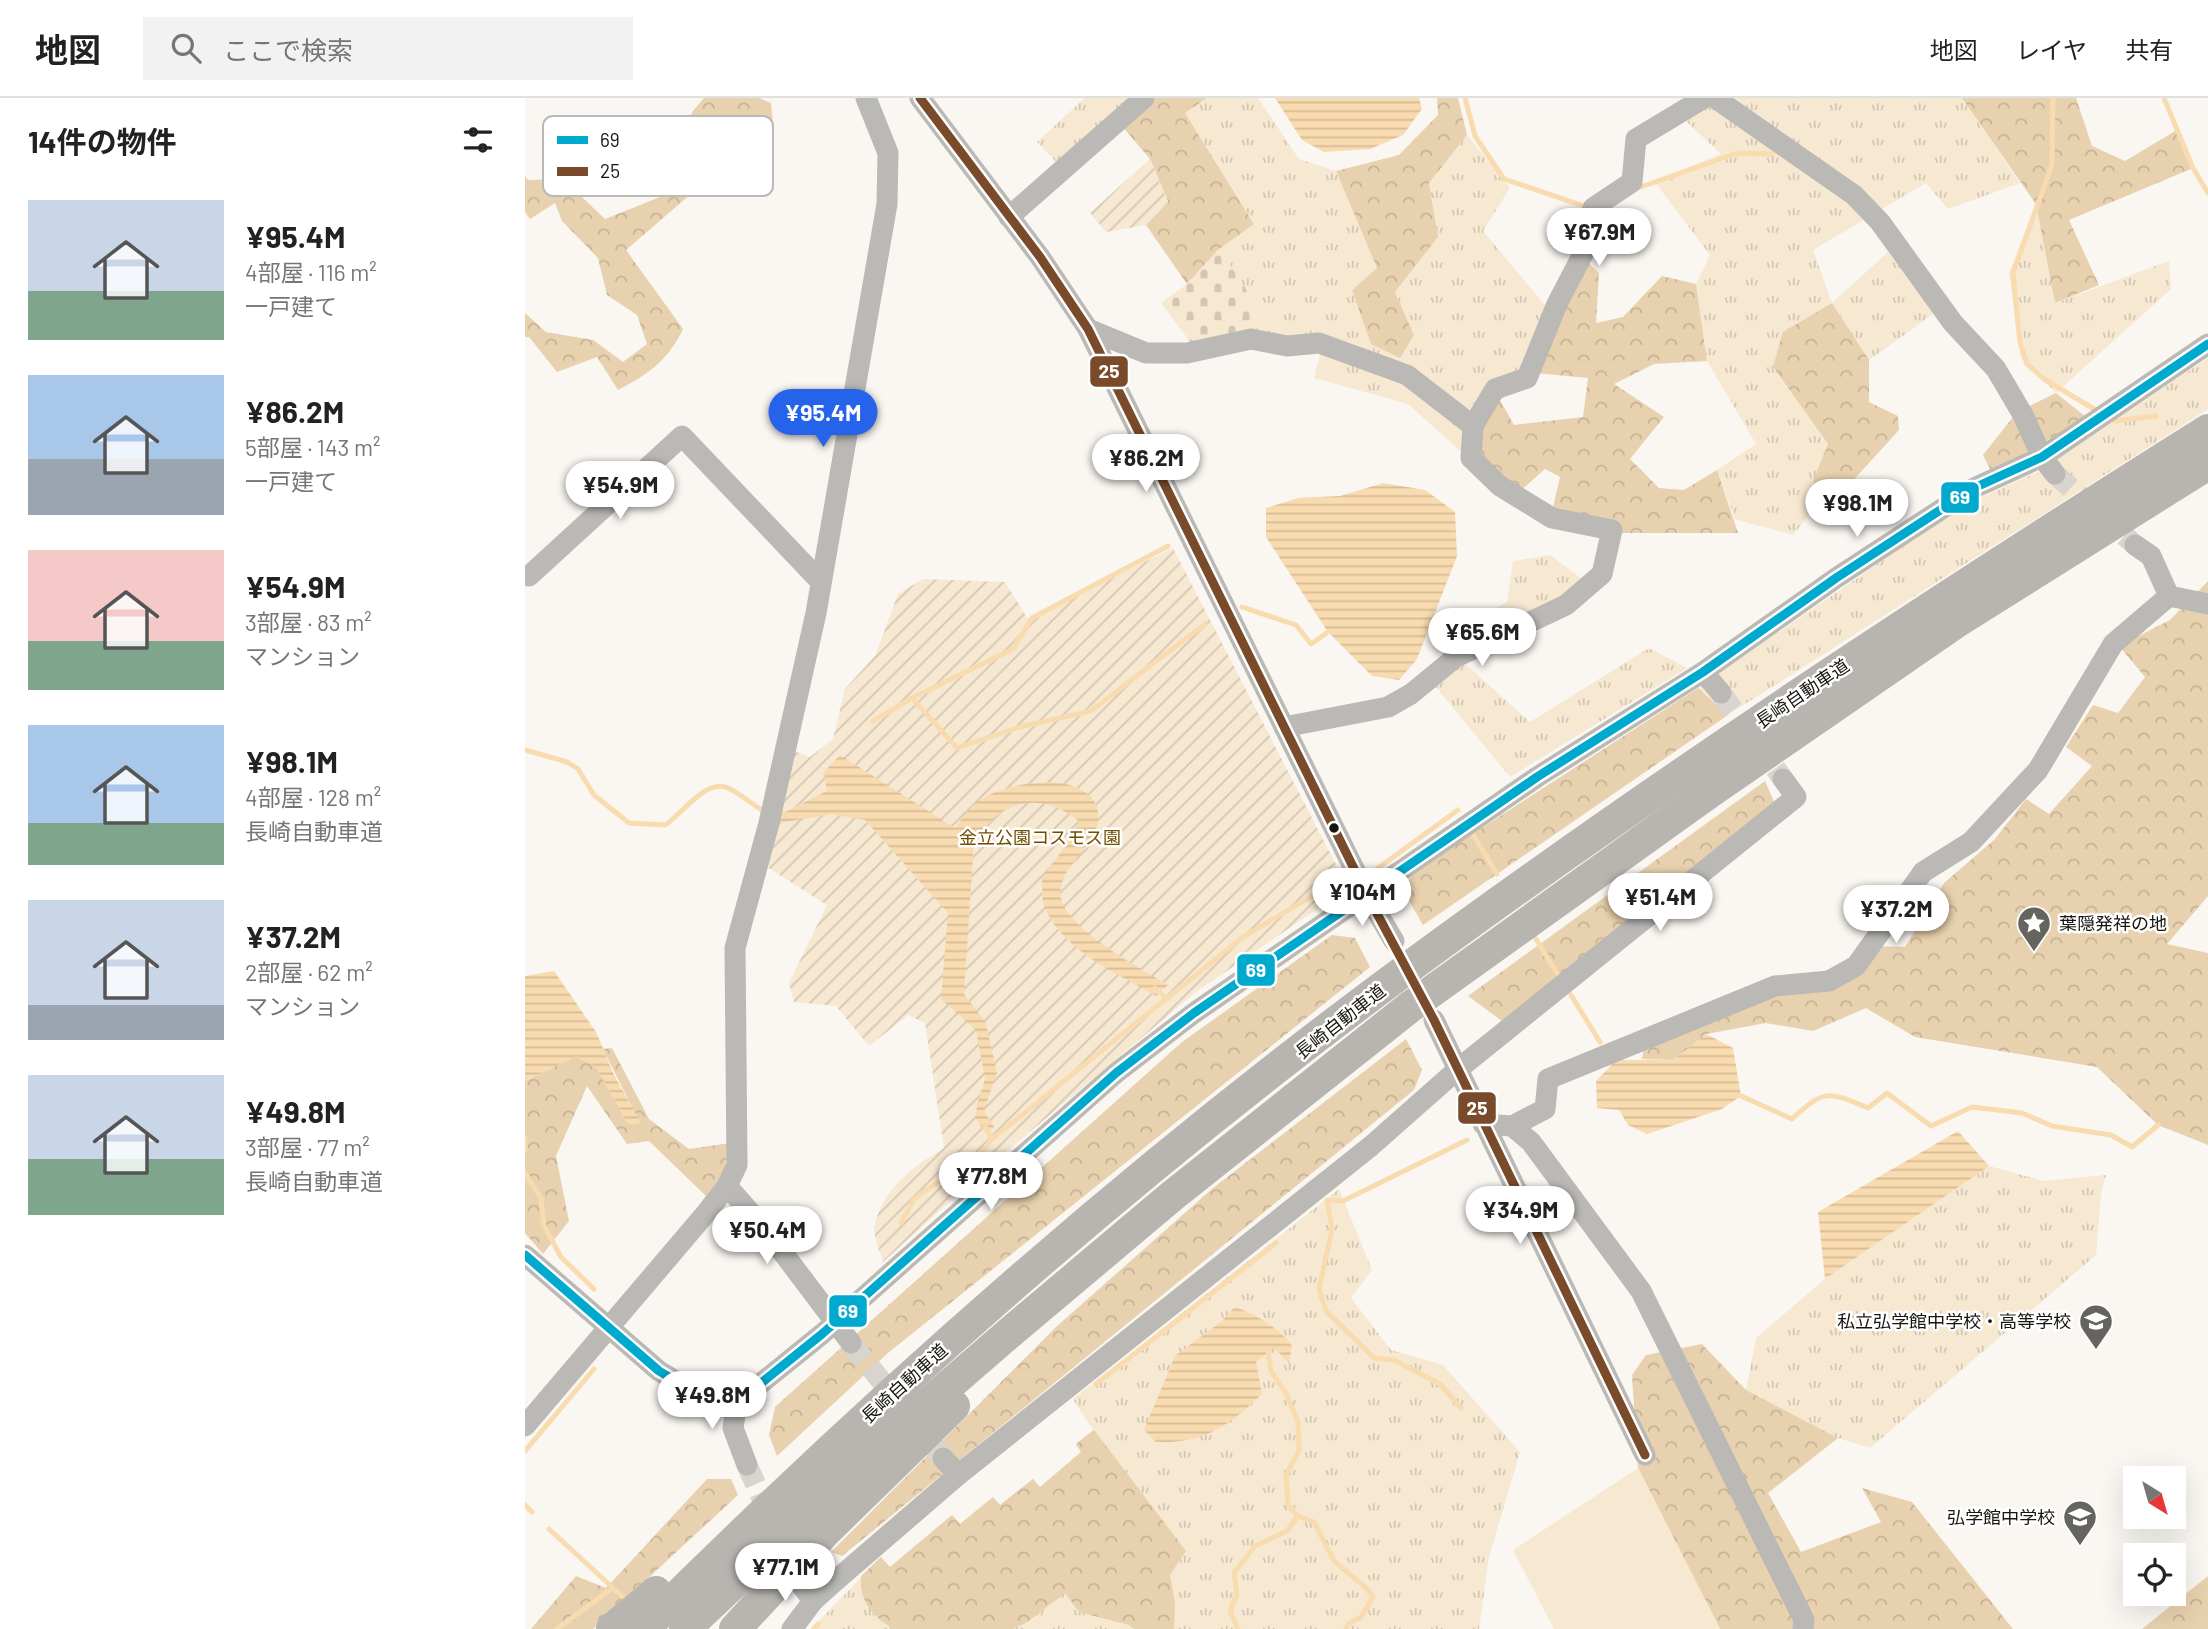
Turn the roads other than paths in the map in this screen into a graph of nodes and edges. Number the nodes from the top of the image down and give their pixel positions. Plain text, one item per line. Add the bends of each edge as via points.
1 (866, 98) edge
2 (920, 98) edge
3 (1144, 98) edge
4 (1704, 98) edge
5 (1715, 98) edge
6 (1009, 217) junction
7 (1088, 329) junction
8 (2208, 344) edge
9 (1473, 426) junction
10 (2208, 430) edge
11 (2208, 464) edge
12 (2048, 466) junction
13 (2136, 545) tunnel mouth
14 (529, 576) dead end
15 (821, 582) junction
16 (2169, 596) junction
17 (2208, 604) edge
18 (1703, 672) junction
19 (1721, 693) tunnel mouth
20 (1284, 727) junction
21 (1783, 779) tunnel mouth
22 (1366, 893) junction
23 (1394, 941) dead end
24 (1434, 1020) dead end
25 (1457, 1070) junction
26 (1483, 1124) junction
27 (1511, 1126) junction
28 (727, 1186) junction
29 (1171, 1196) junction
30 (525, 1255) edge
31 (836, 1322) junction
32 (608, 1327) junction
33 (852, 1343) tunnel mouth
34 (739, 1390) junction
35 (527, 1420) edge
36 (861, 1422) junction
37 (1645, 1454) dead end
38 (943, 1458) tunnel mouth
39 (747, 1465) tunnel mouth
40 (958, 1475) junction
41 (800, 1583) dead end
42 (813, 1601) junction
43 (612, 1629) edge
44 (644, 1629) edge
45 (685, 1629) edge
46 (735, 1629) edge
47 (792, 1629) edge
48 (1803, 1629) edge

1 - 15 street via 888,153 887,204
2 - 6 street
3 - 6 street
4 - 9 street via 1636,139 1632,182 1593,208 1583,254 1527,378 1495,389
5 - 12 street via 1854,195 1880,222 1953,323 1996,369
6 - 7 street
7 - 9 street via 1146,353 1187,353 1251,339 1287,346 1319,343 1407,375
7 - 20 street
8 - 12 street via 2092,423
9 - 20 street via 1471,458 1500,486 1552,518 1612,530 1602,574 1566,604 1456,657 1388,707
10 - 36 highway, 長崎自動車道 via 1716,751 1385,986 1152,1169
11 - 29 highway, 長崎自動車道 via 1955,623 1699,800 1410,1007
12 - 18 street via 1973,488
13 - 16 street via 2151,556
14 - 15 street via 682,436
15 - 28 street via 771,813 735,948 737,1164
16 - 17 street
16 - 27 street via 2113,643 2038,770 1971,842 1923,872 1856,966 1829,981 1775,986 1548,1079 1545,1109
18 - 19 street
18 - 22 street
20 - 22 street
21 - 25 street via 1796,796
22 - 23 street
22 - 31 street via 1116,1073
24 - 25 street
25 - 26 street
25 - 40 street via 1371,1146
26 - 27 street
26 - 37 street
27 - 48 street via 1531,1142 1641,1292 1804,1620
28 - 31 street
28 - 32 street
29 - 45 highway, 長崎自動車道 via 880,1445
29 - 46 highway via 824,1533
30 - 32 street
31 - 33 street
31 - 34 street via 760,1384
32 - 34 street via 659,1371 686,1387
32 - 35 street
34 - 39 street via 733,1428
36 - 43 highway
36 - 44 highway, 長崎自動車道
38 - 40 street
40 - 42 street
41 - 42 street
42 - 47 street

